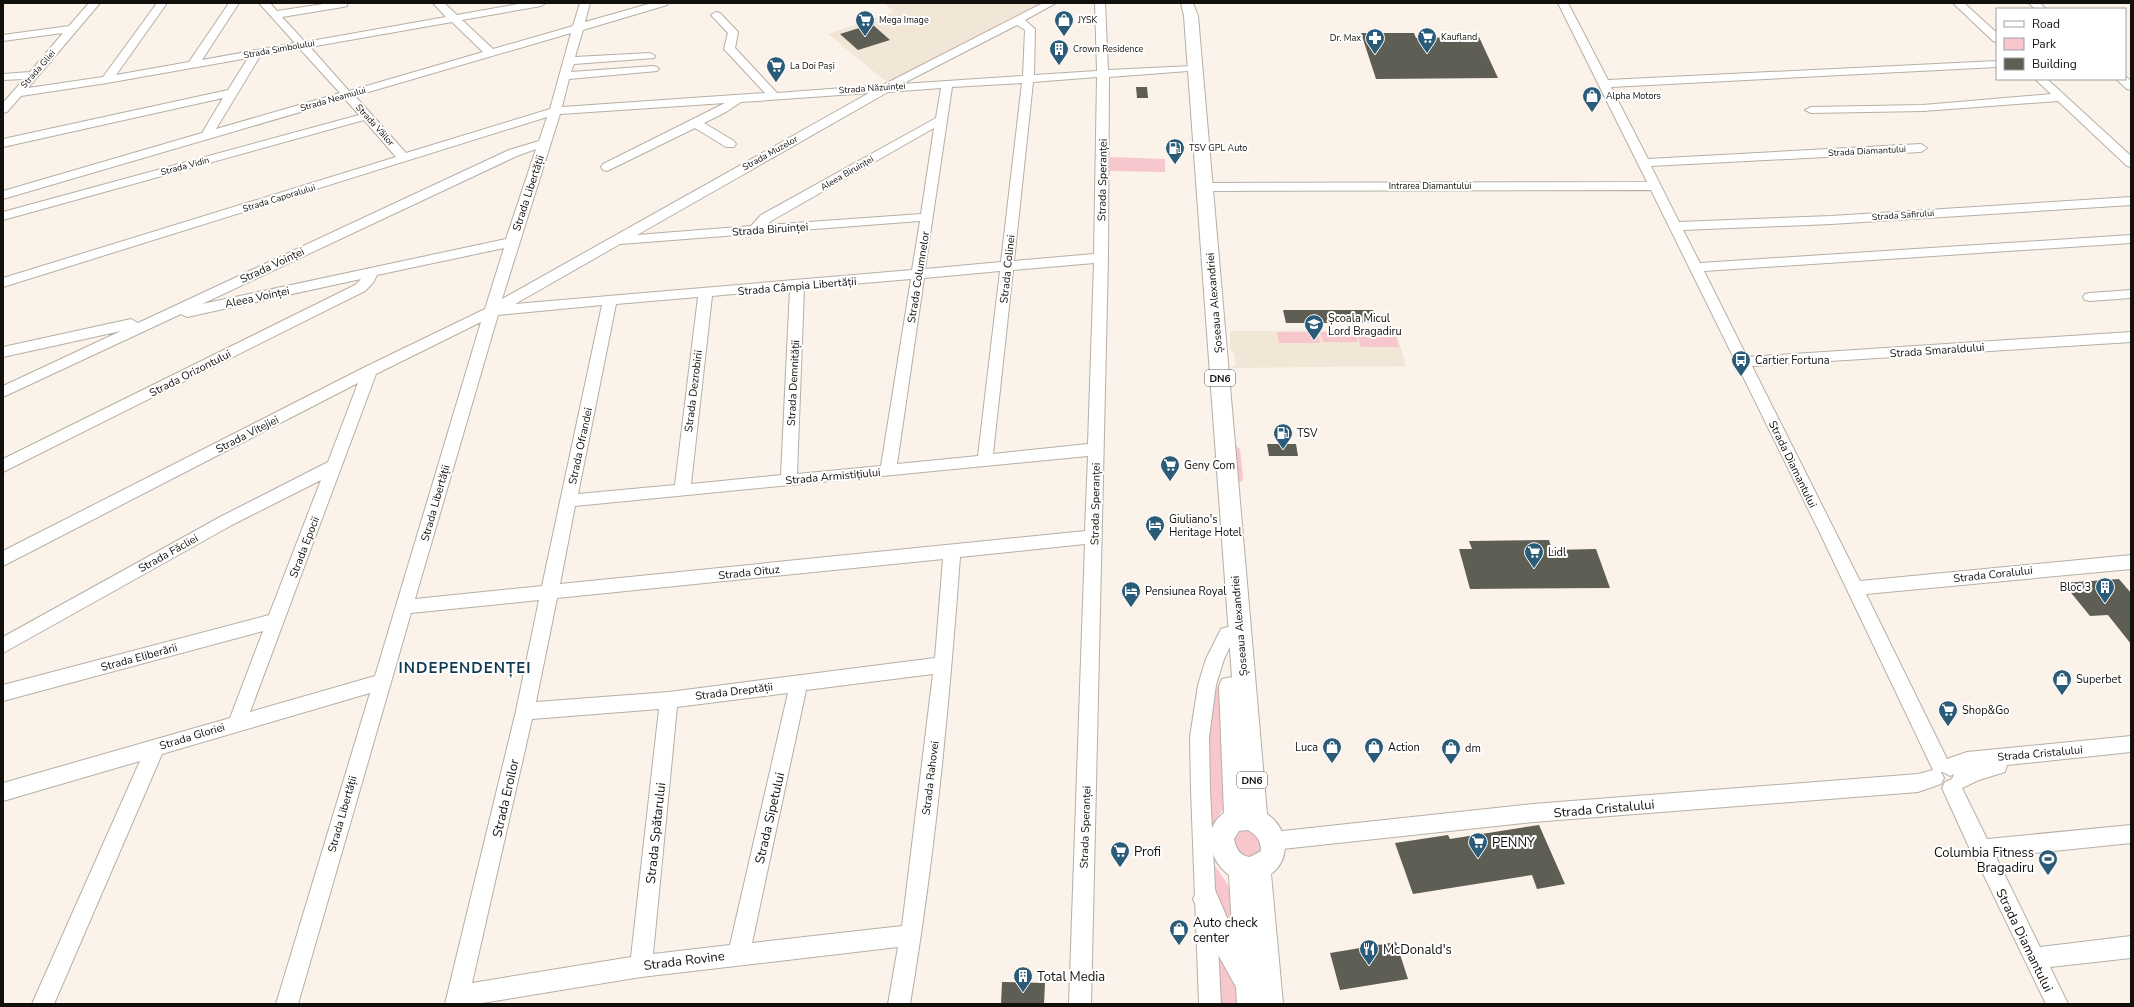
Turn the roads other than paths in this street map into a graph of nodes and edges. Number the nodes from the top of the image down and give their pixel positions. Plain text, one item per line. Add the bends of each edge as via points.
1 (95, 3) edge
2 (162, 3) edge
3 (234, 3) edge
4 (264, 3) edge
5 (438, 3) edge
6 (460, 3) edge
7 (541, 3) edge
8 (585, 3) edge
9 (661, 3) edge
10 (1051, 3) edge
11 (1100, 3) edge
12 (1562, 3) edge
13 (1958, 3) edge
14 (343, 4) edge
15 (518, 5) edge
16 (1188, 6) edge
17 (275, 15) junction
18 (716, 15) dead end
19 (456, 19) junction
20 (1018, 20) junction
21 (579, 28) junction
22 (72, 29) junction
23 (3, 38) edge
24 (1996, 38) edge
25 (304, 45) junction
26 (491, 53) junction
27 (256, 54) junction
28 (650, 56) dead end
29 (569, 61) junction
30 (1996, 64) edge
31 (193, 65) junction
32 (1188, 68) junction
33 (653, 69) dead end
34 (1103, 74) junction
35 (33, 75) junction
36 (565, 76) junction
37 (3, 77) edge
38 (1028, 78) junction
39 (107, 80) junction
40 (2042, 80) edge
41 (2123, 80) edge
42 (946, 84) junction
43 (1605, 84) junction
44 (888, 87) junction
45 (2131, 87) edge
46 (232, 93) junction
47 (17, 94) junction
48 (347, 95) junction
49 (773, 95) junction
50 (2061, 97) junction
51 (740, 98) junction
52 (3, 110) edge
53 (1811, 110) dead end
54 (555, 111) junction
55 (367, 116) junction
56 (942, 119) junction
57 (696, 123) junction
58 (206, 136) junction
59 (3, 143) edge
60 (544, 143) junction
61 (730, 144) dead end
62 (1921, 148) dead end
63 (405, 159) junction
64 (1645, 163) junction
65 (2131, 163) edge
66 (607, 166) dead end
67 (1656, 186) junction
68 (1205, 187) junction
69 (3, 195) edge
70 (2131, 201) edge
71 (3, 216) edge
72 (927, 217) junction
73 (1675, 226) junction
74 (755, 230) junction
75 (2131, 239) edge
76 (614, 240) junction
77 (512, 242) junction
78 (1101, 258) junction
79 (1927, 260) dead end
80 (1008, 266) junction
81 (1698, 270) junction
82 (371, 273) junction
83 (918, 274) junction
84 (3, 283) edge
85 (536, 286) junction
86 (797, 286) junction
87 (705, 294) junction
88 (2131, 294) edge
89 (2090, 297) dead end
90 (610, 301) junction
91 (540, 306) junction
92 (492, 311) junction
93 (160, 318) junction
94 (2131, 337) edge
95 (3, 352) edge
96 (1744, 362) junction
97 (370, 371) junction
98 (3, 392) edge
99 (1096, 449) junction
100 (985, 461) junction
101 (336, 465) junction
102 (3, 466) edge
103 (888, 471) junction
104 (789, 480) junction
105 (682, 490) junction
106 (569, 501) junction
107 (1094, 537) junction
108 (952, 551) junction
109 (3, 559) edge
110 (2131, 562) edge
111 (1855, 588) junction
112 (551, 592) junction
113 (404, 607) junction
114 (276, 620) junction
115 (1227, 634) junction
116 (3, 646) edge
117 (943, 665) junction
118 (381, 682) junction
119 (799, 683) junction
120 (3, 693) edge
121 (669, 700) junction
122 (525, 711) junction
123 (237, 723) junction
124 (2131, 744) edge
125 (155, 748) junction
126 (2131, 752) edge
127 (1948, 776) junction
128 (3, 792) edge
129 (1246, 820) junction
130 (2131, 834) edge
131 (1273, 841) junction
132 (1980, 849) junction
133 (1249, 868) junction
134 (1206, 899) junction
135 (911, 935) junction
136 (2131, 947) edge
137 (739, 953) junction
138 (2034, 958) junction
139 (641, 966) junction
140 (1250, 994) edge
141 (457, 1000) edge
142 (43, 1004) edge
143 (287, 1004) edge
144 (899, 1004) edge
145 (1080, 1004) edge
146 (1210, 1004) edge
147 (1269, 1004) edge
148 (2057, 1004) edge

1 - 22 street, Strada Gliei
2 - 39 street
3 - 31 street
4 - 17 street, Strada Văilor
5 - 19 street
6 - 19 street
7 - 15 street, Strada Simbolului
8 - 21 street, Strada Libertății
9 - 21 street, Strada Neamului
10 - 20 street, Strada Muzelor
11 - 34 street, Strada Speranței
12 - 43 street, Strada Diamantului
13 - 24 street
14 - 17 street
15 - 19 street, Strada Simbolului
16 - 32 main road, Șoseaua Alexandriei / DN6
16 - 68 main road, Șoseaua Alexandriei / DN6
17 - 25 street, Strada Văilor
18 - 49 street via 733,32 729,50
19 - 25 street, Strada Simbolului
19 - 26 street
20 - 38 street, Strada Colinei via 1030,29
20 - 44 street, Strada Muzelor
21 - 26 street, Strada Neamului
21 - 29 street, Strada Libertății
22 - 23 street
22 - 35 street, Strada Gliei
25 - 27 street, Strada Simbolului
25 - 48 street, Strada Văilor
26 - 48 street, Strada Neamului
27 - 31 street, Strada Simbolului
27 - 46 street
28 - 29 street
29 - 36 street, Strada Libertății
30 - 43 street
31 - 39 street, Strada Simbolului
32 - 34 street, Strada Năzuinței
32 - 115 main road, Șoseaua Alexandriei / DN6
33 - 36 street
34 - 38 street, Strada Năzuinței
34 - 78 street, Strada Speranței
35 - 37 street
35 - 47 street, Strada Gliei
36 - 54 street, Strada Libertății
38 - 42 street, Strada Năzuinței
38 - 80 street, Strada Colinei
39 - 47 street, Strada Simbolului
40 - 50 street
41 - 45 street
42 - 44 street, Strada Năzuinței
42 - 56 street, Strada Columnelor
43 - 64 street, Strada Diamantului
44 - 49 street, Strada Năzuinței
44 - 76 street, Strada Muzelor
46 - 58 street
46 - 59 street
47 - 52 street, Strada Gliei
48 - 55 street, Strada Văilor
48 - 58 street, Strada Neamului
49 - 51 street, Strada Năzuinței
50 - 53 street via 1923,108
50 - 65 street
51 - 54 street, Strada Năzuinței
51 - 57 street
54 - 60 street, Strada Libertății
54 - 63 street, Strada Caporalului
55 - 63 street, Strada Văilor
55 - 71 street, Strada Vidin
56 - 72 street, Strada Columnelor
56 - 74 street, Aleea Biruinței via 766,218
57 - 61 street
57 - 66 street
58 - 69 street, Strada Neamului
60 - 77 street, Strada Libertății
60 - 93 street, Strada Voinței via 513,153
62 - 64 street, Strada Diamantului
63 - 84 street, Strada Caporalului
64 - 67 street, Strada Diamantului
67 - 68 street, Intrarea Diamantului
67 - 73 street, Strada Diamantului
68 - 129 main road, Șoseaua Alexandriei / DN6
70 - 73 street, Strada Safirului via 1831,220
72 - 74 street, Strada Biruinței
72 - 83 street, Strada Columnelor
73 - 81 street, Strada Diamantului
74 - 76 street, Strada Biruinței
75 - 81 street
76 - 85 street, Strada Muzelor
77 - 82 street, Aleea Voinței
77 - 92 street, Strada Libertății
78 - 80 street, Strada Câmpia Libertății
78 - 99 street, Strada Speranței
79 - 81 street
80 - 83 street, Strada Câmpia Libertății
80 - 100 street, Strada Colinei
81 - 96 street, Strada Diamantului
82 - 93 street, Aleea Voinței
82 - 102 street, Strada Orizontului via 360,288
83 - 86 street, Strada Câmpia Libertății
83 - 103 street, Strada Columnelor
85 - 91 street via 533,300
85 - 92 street, Strada Muzelor
86 - 87 street, Strada Câmpia Libertății
86 - 104 street, Strada Demnității
87 - 90 street, Strada Câmpia Libertății
87 - 105 street, Strada Dezrobirii
88 - 89 street
90 - 91 street, Strada Câmpia Libertății
90 - 106 street, Strada Ofrandei
91 - 92 street, Strada Câmpia Libertății
92 - 97 street, Strada Vitejiei
92 - 113 street, Strada Libertății
93 - 95 street, Aleea Voinței
93 - 98 street, Strada Voinței
94 - 96 street, Strada Smaraldului
96 - 111 street, Strada Diamantului
97 - 101 street, Strada Epocii
97 - 109 street, Strada Vitejiei
99 - 100 street, Strada Armistițiului
99 - 107 street, Strada Speranței
100 - 103 street, Strada Armistițiului
101 - 114 street, Strada Epocii
101 - 116 street, Strada Făcliei via 226,520
103 - 104 street, Strada Armistițiului
104 - 105 street, Strada Armistițiului
105 - 106 street, Strada Armistițiului
106 - 112 street, Strada Ofrandei
107 - 108 street, Strada Oituz
107 - 145 street, Strada Speranței
108 - 112 street, Strada Oituz
108 - 117 street, Strada Rahovei
110 - 111 street, Strada Coralului
111 - 127 street, Strada Diamantului
112 - 113 street, Strada Oituz
112 - 122 street, Strada Eroilor
113 - 118 street, Strada Libertății
114 - 120 street, Strada Eliberării
114 - 123 street, Strada Epocii
115 - 129 main road, Șoseaua Alexandriei / DN6
115 - 134 street via 1212,666 1203,697 1199,736
117 - 119 street, Strada Dreptății
117 - 135 street, Strada Rahovei
118 - 123 street, Strada Gloriei
118 - 143 street, Strada Libertății
119 - 121 street, Strada Dreptății
119 - 137 street, Strada Sipetului
121 - 122 street, Strada Dreptății
121 - 139 street, Strada Spătarului
122 - 141 street, Strada Eroilor
123 - 125 street, Strada Gloriei
124 - 127 street, Strada Cristalului via 1967,761
125 - 128 street, Strada Gloriei
125 - 142 street
126 - 127 street, Strada Cristalului via 1999,766
127 - 131 street, Strada Cristalului via 1918,783 1533,813
127 - 132 street, Strada Diamantului
129 - 131 main road via 1268,830
129 - 133 main road via 1231,822 1223,831 1220,844 1230,861
130 - 132 street
131 - 133 main road via 1272,855 1268,861
132 - 138 street, Strada Diamantului
133 - 140 main road
133 - 147 main road
134 - 140 main road
134 - 146 street
135 - 137 street, Strada Rovine
135 - 144 street, Strada Rahovei
136 - 138 street
137 - 139 street, Strada Rovine
138 - 148 street, Strada Diamantului
139 - 141 street, Strada Rovine

